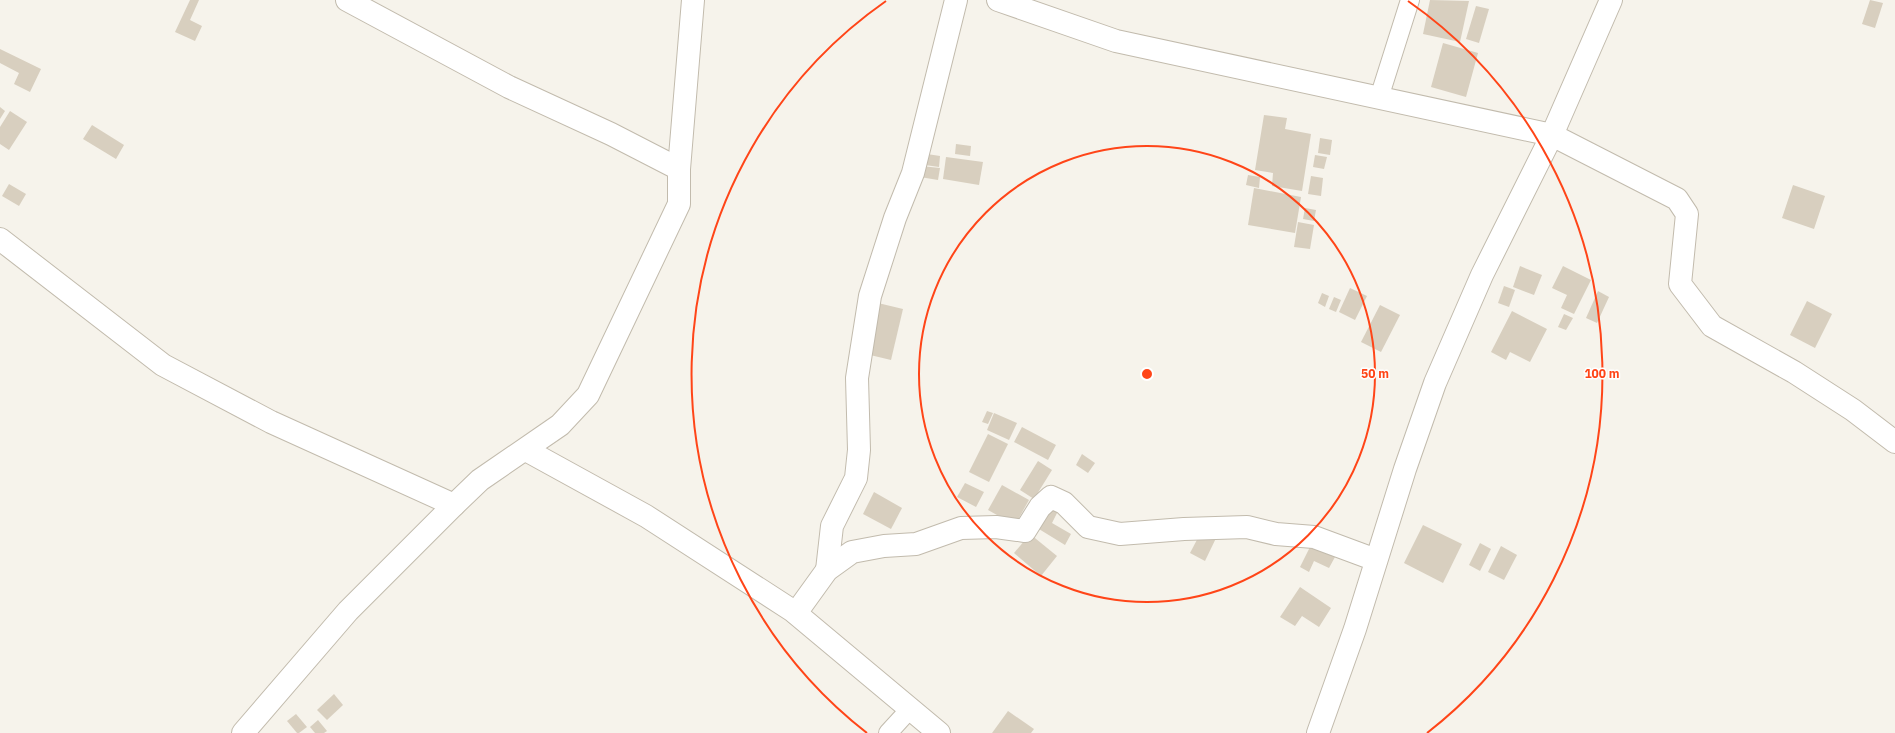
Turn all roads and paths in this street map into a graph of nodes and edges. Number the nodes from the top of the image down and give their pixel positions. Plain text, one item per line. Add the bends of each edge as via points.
1 (347, 0) edge
2 (694, 0) edge
3 (956, 0) edge
4 (998, 0) edge
5 (1410, 0) edge
6 (1611, 0) edge
7 (1380, 98) junction
8 (1552, 135) junction
9 (679, 169) junction
10 (0, 239) edge
11 (1895, 442) edge
12 (526, 450) junction
13 (454, 505) junction
14 (1376, 560) junction
15 (827, 570) junction
16 (796, 613) junction
17 (910, 709) junction
18 (243, 733) edge
19 (888, 733) edge
20 (939, 733) edge
21 (1318, 733) edge

1 - 9 street via 509,86
2 - 9 street
3 - 15 street via 913,173 895,218 870,296 857,378 859,450 856,478 832,526
4 - 7 street via 1116,41
5 - 7 lane
6 - 8 street
7 - 8 street
8 - 11 street via 1678,199 1687,214 1680,284 1712,326 1794,372 1853,410
8 - 14 street via 1482,275 1435,383
9 - 12 street via 679,204 588,395 560,425
10 - 13 street via 163,365 271,422
12 - 13 street via 480,480
12 - 16 street via 646,516
13 - 18 street via 348,611
14 - 15 street via 1314,537 1276,534 1247,527 1120,534 1088,527 1064,503 1051,497 1040,507 1026,530 996,527 961,528 916,544 852,552
14 - 21 street
15 - 16 street
16 - 17 street
17 - 19 lane
17 - 20 street

